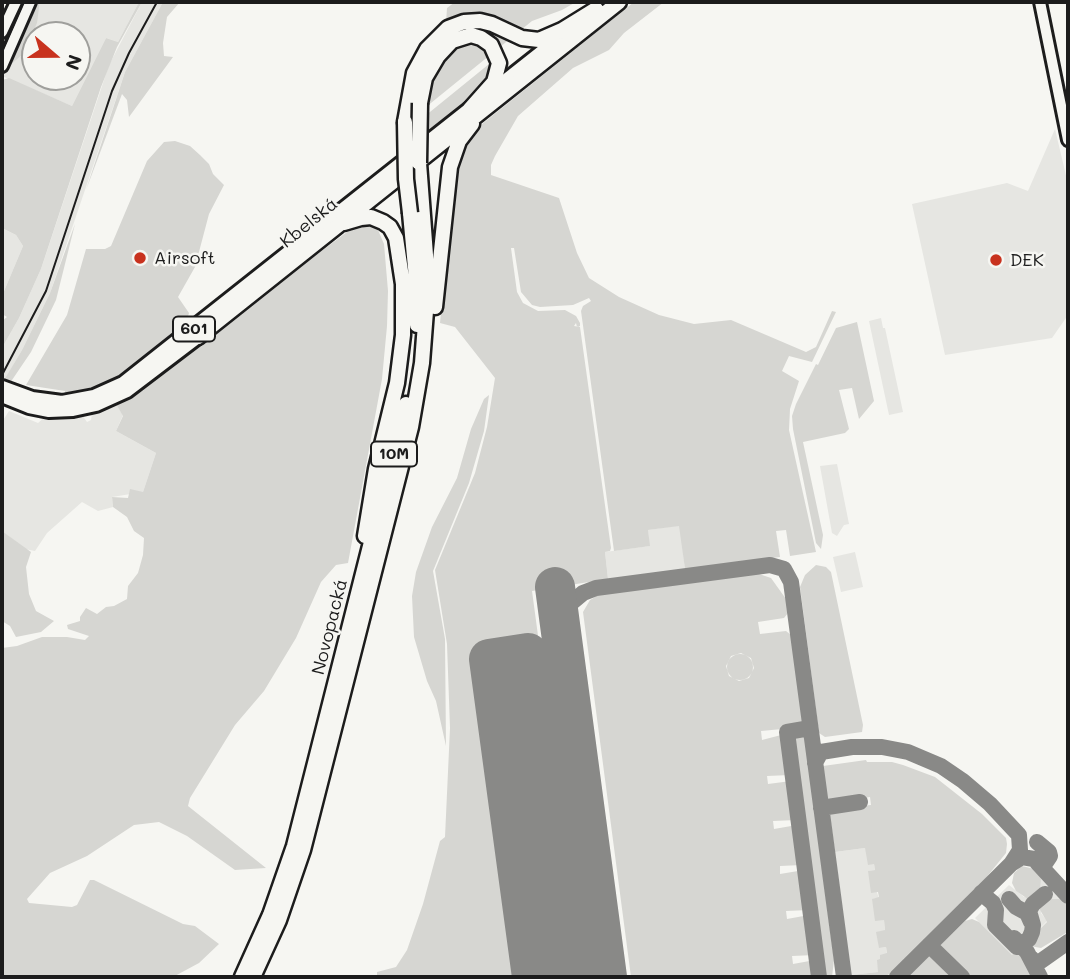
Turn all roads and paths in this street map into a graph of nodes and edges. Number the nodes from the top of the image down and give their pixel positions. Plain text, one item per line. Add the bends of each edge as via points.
1 (16, 2) edge
2 (30, 2) edge
3 (605, 2) edge
4 (619, 2) edge
5 (1040, 2) edge
6 (586, 17) junction
7 (2, 32) edge
8 (2, 66) edge
9 (490, 104) junction
10 (470, 109) junction
11 (1068, 140) edge
12 (322, 237) junction
13 (198, 337) joint
14 (2, 387) edge
15 (418, 394) junction
16 (2, 396) edge
17 (350, 627) junction
18 (242, 977) edge
19 (253, 977) edge

1 - 7 main road
2 - 8 main road
3 - 6 highway, Kbelská / 601
4 - 9 highway, Kbelská / 601
5 - 11 main road
6 - 10 main road, Kbelská / 601
6 - 17 highway, Novopacká / 10M, bridge via 545,38 528,39 486,22 464,22 442,32 420,61 408,96 404,144 416,278 411,381
9 - 12 highway, Kbelská / 601
9 - 15 highway, 10M via 466,131 451,161 430,347
10 - 14 main road, Kbelská / 601 via 122,383 94,396 62,402
10 - 15 highway, 10M, bridge via 494,82 499,63 488,42 467,35 448,44 433,62 420,103 427,314
12 - 13 highway, Kbelská / 601
12 - 17 highway, 10M via 355,219 371,217 383,222 396,238 403,284 397,383 374,477
13 - 16 main road, Kbelská / 601 via 134,387 96,405 49,411
15 - 19 highway, Novopacká / 10M via 303,850
17 - 18 highway, Novopacká / 10M via 294,846

